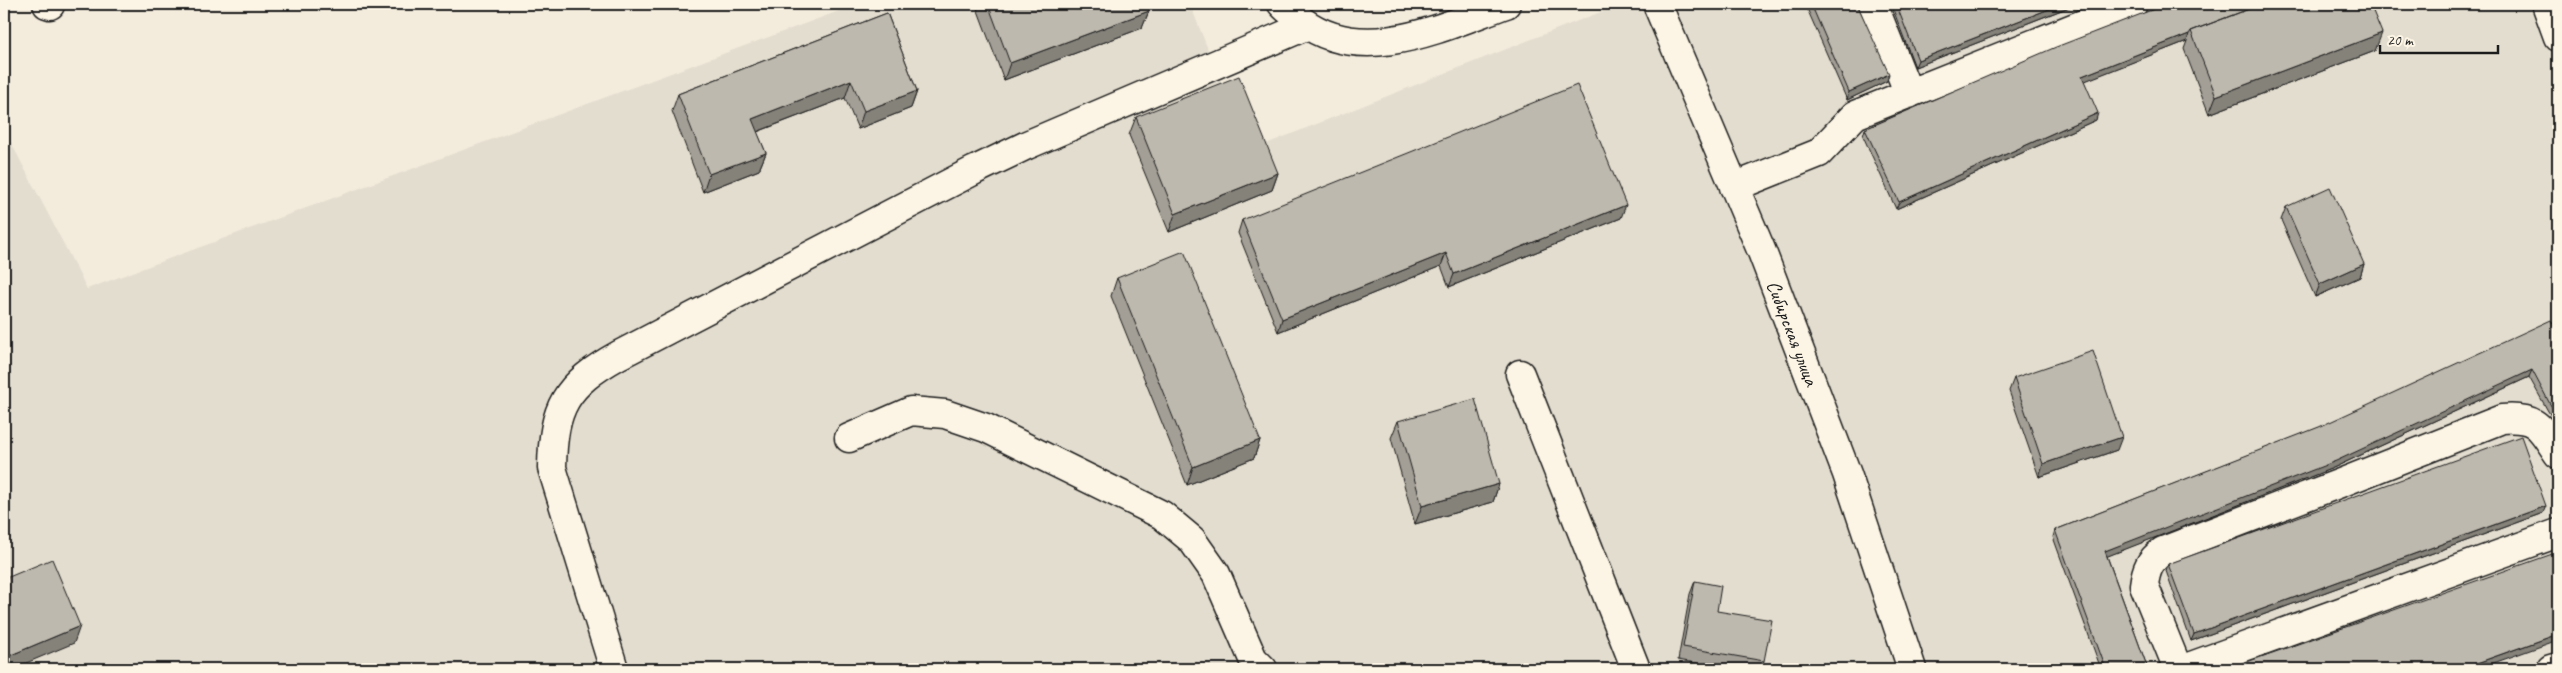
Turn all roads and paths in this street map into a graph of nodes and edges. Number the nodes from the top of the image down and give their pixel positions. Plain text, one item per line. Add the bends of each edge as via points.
1 (1282, 4) edge
2 (1506, 4) edge
3 (1657, 4) edge
4 (1873, 4) edge
5 (2133, 4) edge
6 (2546, 4) edge
7 (1308, 25) junction
8 (2558, 37) edge
9 (1909, 94) junction
10 (1734, 187) junction
11 (1520, 374) dead end
12 (849, 438) dead end
13 (2558, 454) edge
14 (2558, 533) edge
15 (2558, 667) edge
16 (614, 669) edge
17 (1263, 669) edge
18 (1636, 669) edge
19 (1912, 669) edge
20 (2178, 669) edge
21 (2183, 669) edge
22 (2551, 669) edge

1 - 7 street
2 - 7 street via 1416,35 1377,42 1350,40
3 - 10 street, Сибирская улица
4 - 9 street
5 - 9 street
6 - 8 street
7 - 16 street via 975,170 619,355 574,386 558,413 552,468
9 - 10 street via 1855,115 1819,153
10 - 19 street, Сибирская улица via 1847,474
11 - 18 street
12 - 17 street via 911,411 945,414 986,428 1162,515 1192,540 1216,574 1253,658
13 - 20 street via 2542,429 2531,420 2502,419 2163,551 2152,558 2145,572 2144,585
14 - 21 street
15 - 22 street

